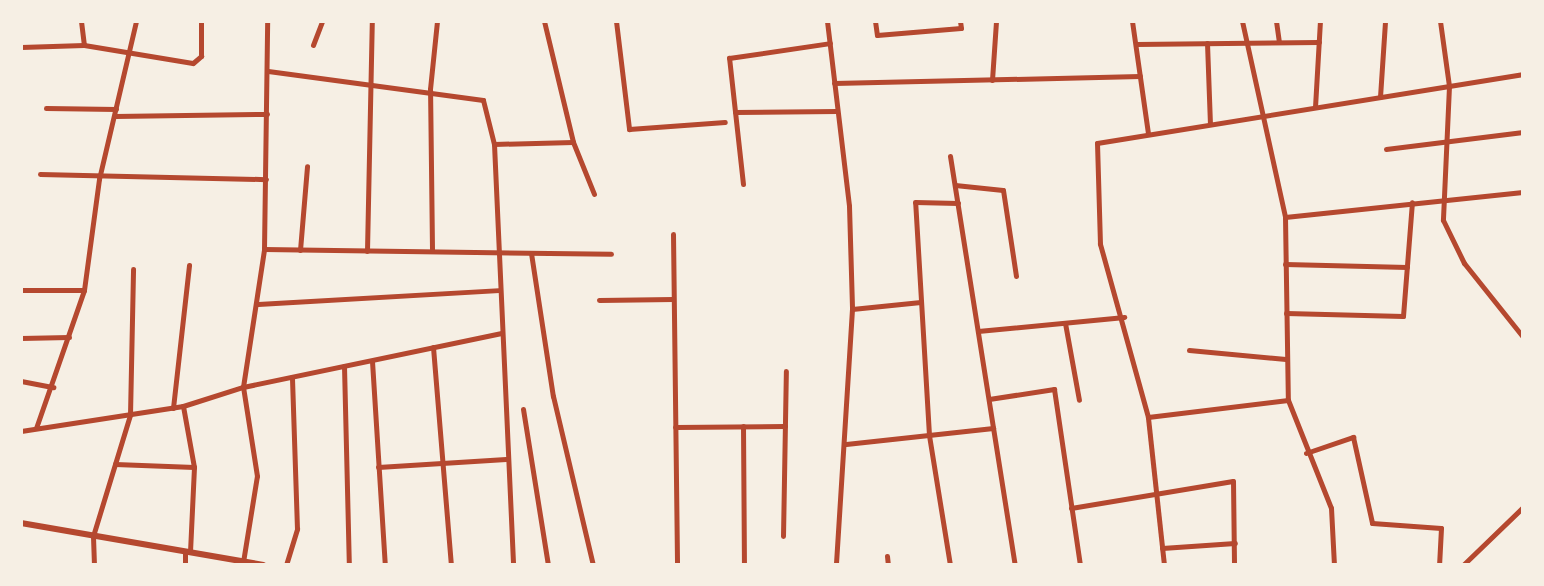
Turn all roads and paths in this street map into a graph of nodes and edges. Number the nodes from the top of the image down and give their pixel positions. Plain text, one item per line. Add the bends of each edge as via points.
1 (82, 21) edge
2 (136, 21) edge
3 (201, 21) edge
4 (267, 21) edge
5 (322, 21) edge
6 (372, 21) edge
7 (437, 21) edge
8 (544, 21) edge
9 (616, 21) edge
10 (827, 21) edge
11 (875, 21) edge
12 (960, 21) edge
13 (996, 21) edge
14 (1132, 21) edge
15 (1242, 21) edge
16 (1276, 21) edge
17 (1320, 21) edge
18 (1385, 21) edge
19 (1440, 21) edge
20 (1279, 42) junction
21 (1319, 42) junction
22 (830, 43) junction
23 (1207, 43) junction
24 (1247, 43) junction
25 (1136, 44) junction
26 (84, 45) junction
27 (313, 45) dead end
28 (21, 47) edge
29 (128, 55) junction
30 (268, 71) junction
31 (1523, 74) edge
32 (1140, 76) junction
33 (992, 79) junction
34 (368, 81) junction
35 (834, 83) junction
36 (1449, 86) junction
37 (430, 89) junction
38 (1380, 97) junction
39 (1315, 107) junction
40 (46, 108) dead end
41 (837, 111) junction
42 (735, 112) junction
43 (115, 113) junction
44 (267, 114) junction
45 (1263, 116) junction
46 (725, 122) dead end
47 (1210, 124) junction
48 (1523, 132) edge
49 (1148, 134) junction
50 (573, 142) junction
51 (1446, 142) junction
52 (494, 144) junction
53 (1386, 149) dead end
54 (950, 156) dead end
55 (307, 166) dead end
56 (40, 174) dead end
57 (99, 179) junction
58 (266, 179) junction
59 (743, 184) dead end
60 (955, 185) junction
61 (1523, 192) edge
62 (594, 194) dead end
63 (1442, 199) junction
64 (1412, 202) junction
65 (958, 203) junction
66 (1285, 217) junction
67 (673, 234) dead end
68 (497, 248) junction
69 (264, 249) junction
70 (432, 249) junction
71 (300, 250) junction
72 (367, 251) junction
73 (531, 253) junction
74 (611, 254) dead end
75 (1285, 264) junction
76 (190, 265) dead end
77 (1407, 267) junction
78 (133, 269) dead end
79 (1016, 276) dead end
80 (21, 290) edge
81 (84, 290) junction
82 (499, 290) junction
83 (673, 299) junction
84 (599, 300) dead end
85 (921, 302) junction
86 (258, 304) junction
87 (852, 309) junction
88 (1286, 313) junction
89 (1124, 317) junction
90 (1065, 323) junction
91 (978, 331) junction
92 (501, 333) junction
93 (69, 337) junction
94 (1523, 337) edge
95 (21, 338) edge
96 (433, 347) junction
97 (1189, 350) dead end
98 (1286, 359) junction
99 (372, 361) junction
100 (344, 366) junction
101 (786, 370) dead end
102 (292, 377) junction
103 (21, 381) edge
104 (53, 387) junction
105 (243, 387) junction
106 (989, 399) junction
107 (1079, 400) dead end
108 (1288, 400) junction
109 (183, 406) junction
110 (173, 408) junction
111 (523, 409) dead end
112 (130, 415) junction
113 (1148, 417) junction
114 (743, 426) junction
115 (785, 426) junction
116 (675, 427) junction
117 (36, 428) junction
118 (993, 428) junction
119 (21, 431) edge
120 (929, 435) junction
121 (846, 444) junction
122 (1307, 453) junction
123 (506, 459) junction
124 (115, 464) junction
125 (446, 464) junction
126 (194, 467) junction
127 (378, 467) junction
128 (1156, 494) junction
129 (1523, 507) edge
130 (1072, 508) junction
131 (21, 523) edge
132 (93, 536) junction
133 (783, 536) dead end
134 (1236, 543) junction
135 (1162, 548) junction
136 (187, 552) junction
137 (887, 556) dead end
138 (239, 562) edge
139 (94, 565) edge
140 (185, 565) edge
141 (263, 565) edge
142 (286, 565) edge
143 (349, 565) edge
144 (385, 565) edge
145 (451, 565) edge
146 (513, 565) edge
147 (548, 565) edge
148 (593, 565) edge
149 (677, 565) edge
150 (744, 565) edge
151 (836, 565) edge
152 (888, 565) edge
153 (950, 565) edge
154 (1015, 565) edge
155 (1080, 565) edge
156 (1164, 565) edge
157 (1234, 565) edge
158 (1334, 565) edge
159 (1439, 565) edge
160 (1463, 565) edge

1 - 26 street
2 - 29 street
3 - 29 street via 199,62
4 - 30 street
5 - 27 street
6 - 34 street
7 - 37 street
8 - 50 street
9 - 46 street via 629,129
10 - 22 street
11 - 12 street via 877,35 961,28
13 - 33 street
14 - 25 street
15 - 24 street
16 - 20 street
17 - 21 street
18 - 38 street
19 - 36 street
20 - 21 street
20 - 24 street
21 - 39 street
22 - 35 street
22 - 42 street via 729,58
23 - 24 street
23 - 25 street
23 - 47 street
24 - 45 street
25 - 32 street
26 - 28 street
26 - 29 street
29 - 43 street
30 - 34 street
30 - 44 street
31 - 36 street
32 - 33 street
32 - 49 street
33 - 35 street
34 - 37 street
34 - 72 street
35 - 41 street
36 - 38 street
36 - 51 street
37 - 52 street via 483,100
37 - 70 street
38 - 39 street
39 - 45 street
40 - 43 street
41 - 42 street
41 - 87 street via 849,206
42 - 59 street
43 - 44 street
43 - 57 street
44 - 58 street
45 - 47 street
45 - 66 street
47 - 49 street
48 - 51 street
49 - 89 street via 1097,143 1100,244
50 - 52 street
50 - 62 street
51 - 53 street
51 - 63 street
52 - 68 street
54 - 60 street
55 - 71 street
56 - 57 street
57 - 58 street
57 - 81 street
58 - 69 street
60 - 65 street
60 - 79 street via 1003,190
61 - 63 street
63 - 64 street
63 - 94 street via 1443,220 1464,263
64 - 66 street
64 - 77 street
65 - 85 street via 915,202
65 - 91 street
66 - 75 street
67 - 83 street
68 - 70 street
68 - 73 street
68 - 82 street
69 - 71 street
69 - 86 street
70 - 72 street
71 - 72 street
73 - 74 street
73 - 148 street via 553,396
75 - 77 street
75 - 88 street
76 - 110 street
77 - 88 street via 1403,316
78 - 112 street
80 - 81 street
81 - 93 street
82 - 86 street
82 - 92 street
83 - 84 street
83 - 116 street
85 - 87 street
85 - 120 street
86 - 105 street
87 - 121 street
88 - 98 street
89 - 90 street
89 - 113 street
90 - 91 street
90 - 107 street
91 - 106 street
92 - 96 street
92 - 123 street
93 - 95 street
93 - 104 street
96 - 99 street
96 - 125 street
97 - 98 street
98 - 108 street
99 - 100 street
99 - 127 street
100 - 102 street
100 - 143 street
101 - 115 street
102 - 105 street
102 - 142 street via 297,529
103 - 104 street
104 - 117 street
105 - 109 street
105 - 138 street via 257,476
106 - 118 street
106 - 130 street via 1054,389
108 - 113 street
108 - 122 street
109 - 110 street
109 - 126 street
110 - 112 street
111 - 147 street
112 - 117 street
112 - 124 street
113 - 128 street
114 - 115 street
114 - 116 street
114 - 150 street
115 - 133 street
116 - 149 street
117 - 119 street
118 - 120 street
118 - 154 street
120 - 121 street
120 - 153 street
121 - 151 street
122 - 158 street via 1331,508
122 - 159 street via 1353,437 1371,523 1441,528
123 - 125 street
123 - 146 street
124 - 126 street
124 - 132 street
125 - 127 street
125 - 145 street
126 - 136 street
127 - 144 street
128 - 130 street
128 - 134 street via 1233,481
128 - 135 street
129 - 160 street
130 - 155 street
131 - 132 street
132 - 136 street
132 - 139 street
134 - 135 street
134 - 157 street
135 - 156 street
136 - 138 street
136 - 140 street
137 - 152 street
138 - 141 street

